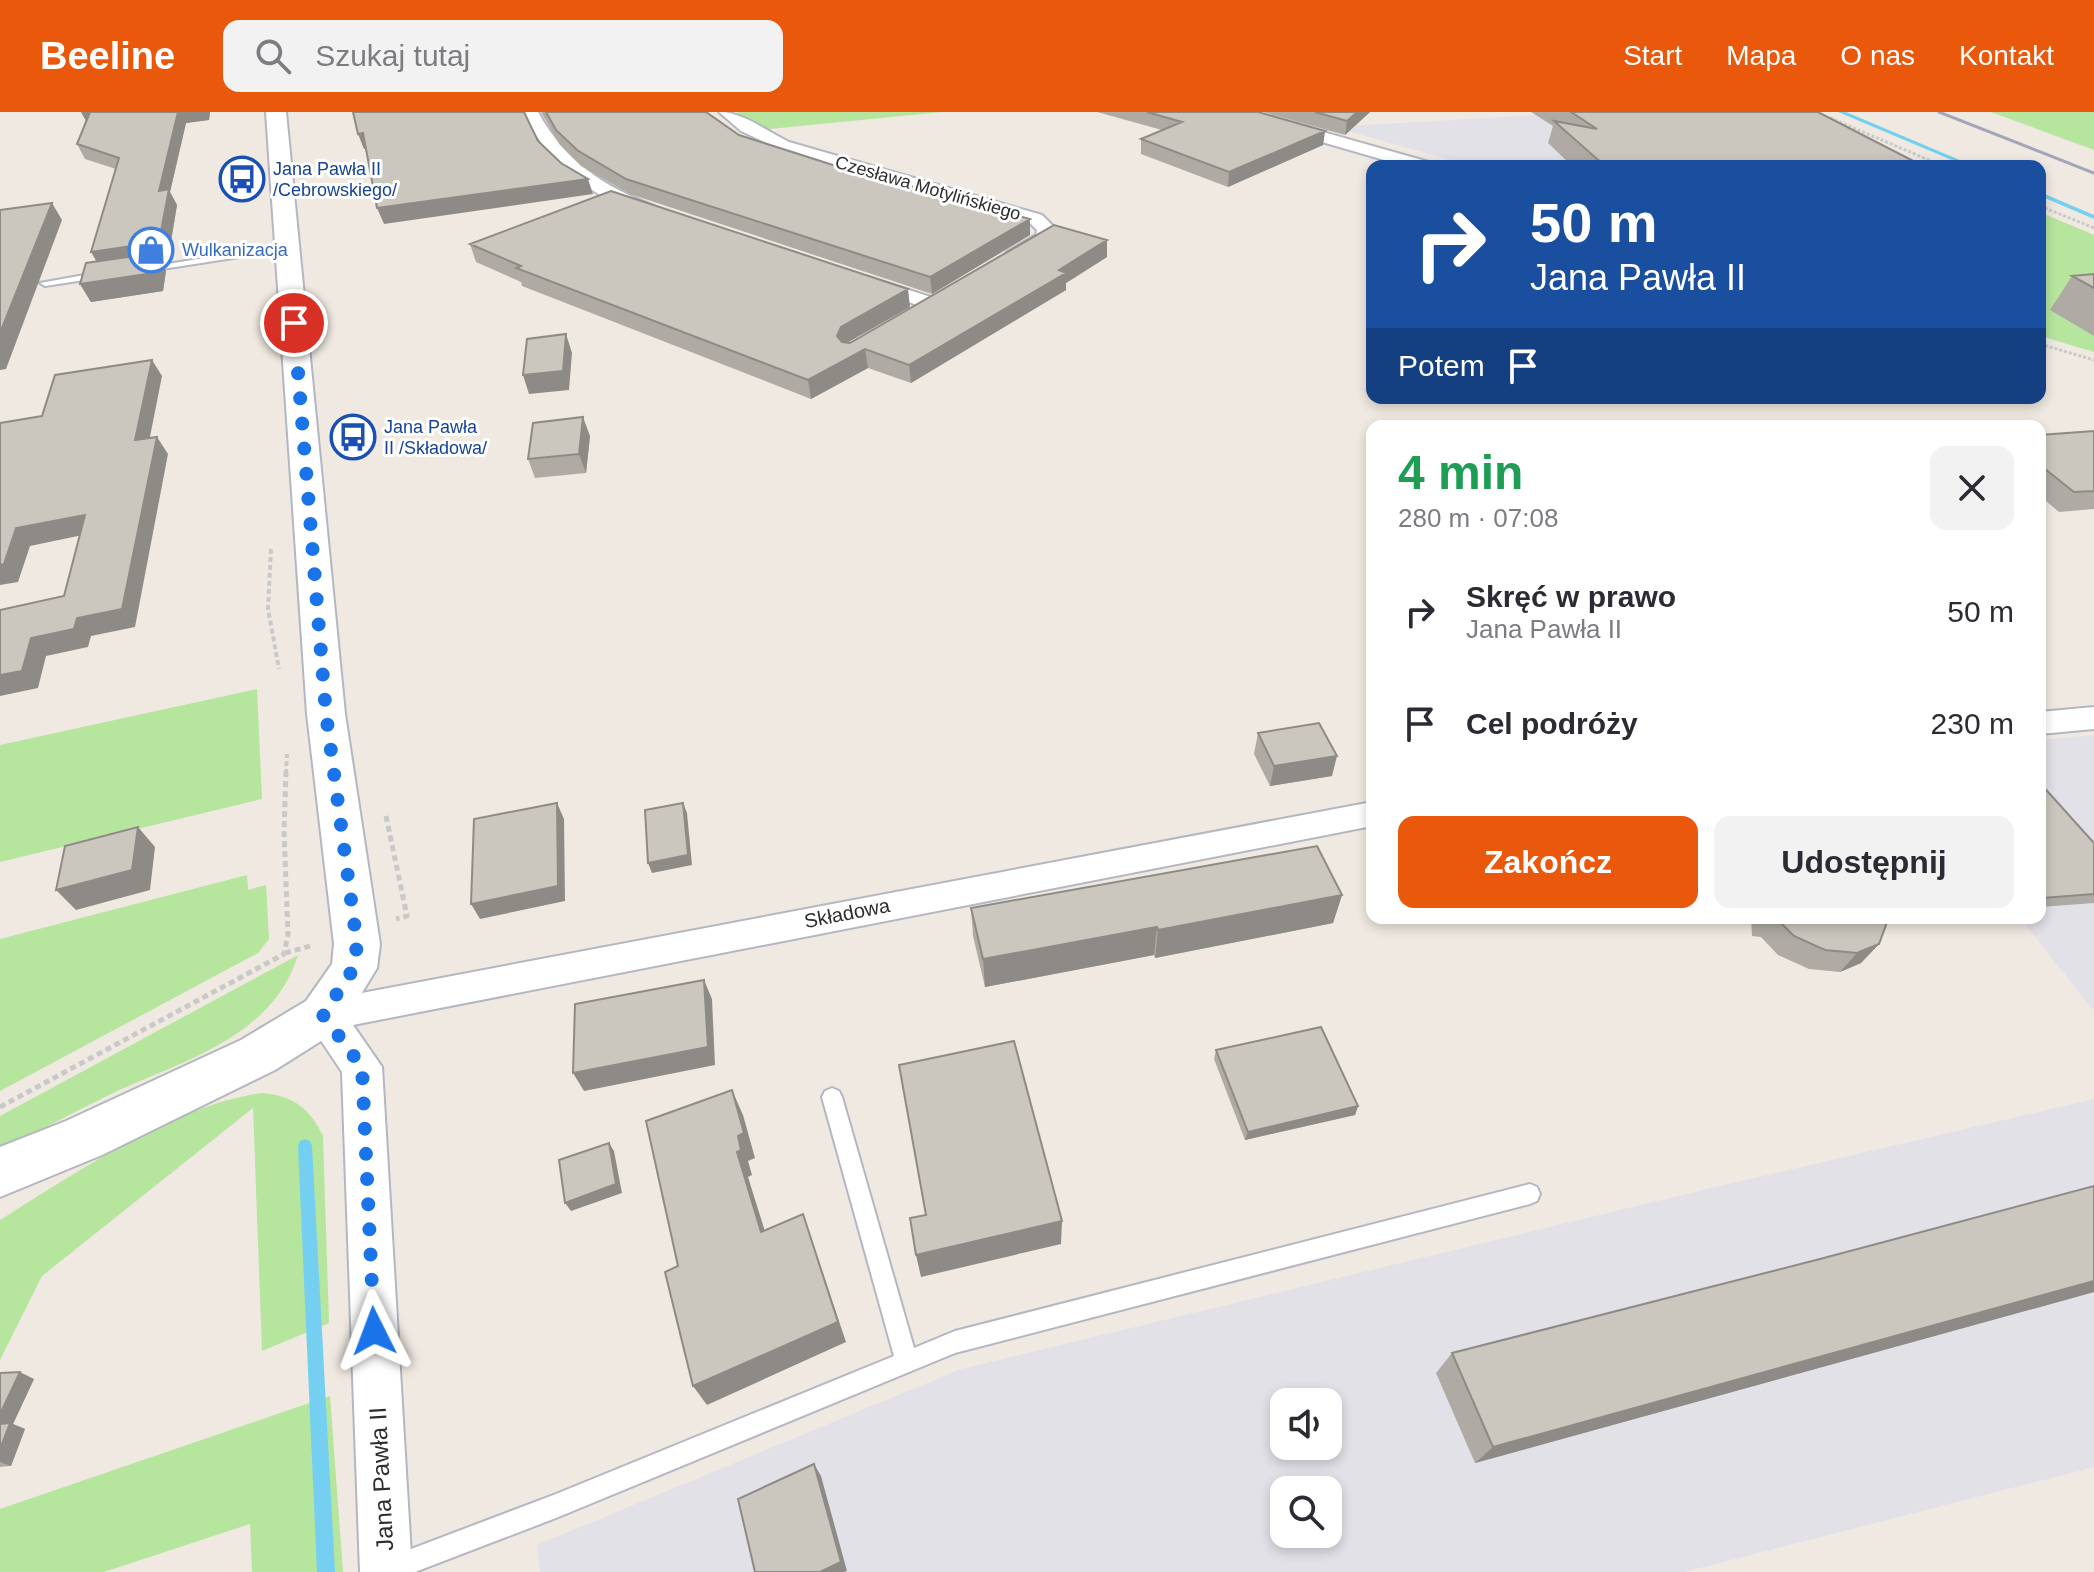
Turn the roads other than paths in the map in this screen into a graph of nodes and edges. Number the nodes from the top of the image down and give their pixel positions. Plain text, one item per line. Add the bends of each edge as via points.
1 (276, 112) edge
2 (530, 112) edge
3 (727, 112) edge
4 (1235, 112) edge
5 (1402, 160) edge
6 (668, 217) edge
7 (288, 247) junction
8 (995, 267) edge
9 (133, 270) edge
10 (118, 272) edge
11 (842, 274) edge
12 (45, 283) dead end
13 (907, 321) edge
14 (2094, 718) edge
15 (2046, 722) edge
16 (1366, 815) edge
17 (323, 1015) junction
18 (832, 1097) dead end
19 (84, 1138) junction
20 (0, 1172) edge
21 (1530, 1194) dead end
22 (0, 1199) edge
23 (906, 1360) junction
24 (386, 1571) edge

1 - 7 street
2 - 6 street via 551,150 573,172 623,201
3 - 8 street, Czesława Motylińskiego via 783,145 1036,219 1047,229 1044,238
4 - 5 street
7 - 9 lane
7 - 17 street via 326,714 357,944 354,968
10 - 12 lane
11 - 13 street via 940,301
14 - 15 street
16 - 17 street, Składowa
17 - 19 street via 258,1055
17 - 24 street, Jana Pawła II via 362,1067
18 - 23 lane
19 - 20 street
19 - 22 street
21 - 23 lane via 955,1342
23 - 24 lane

